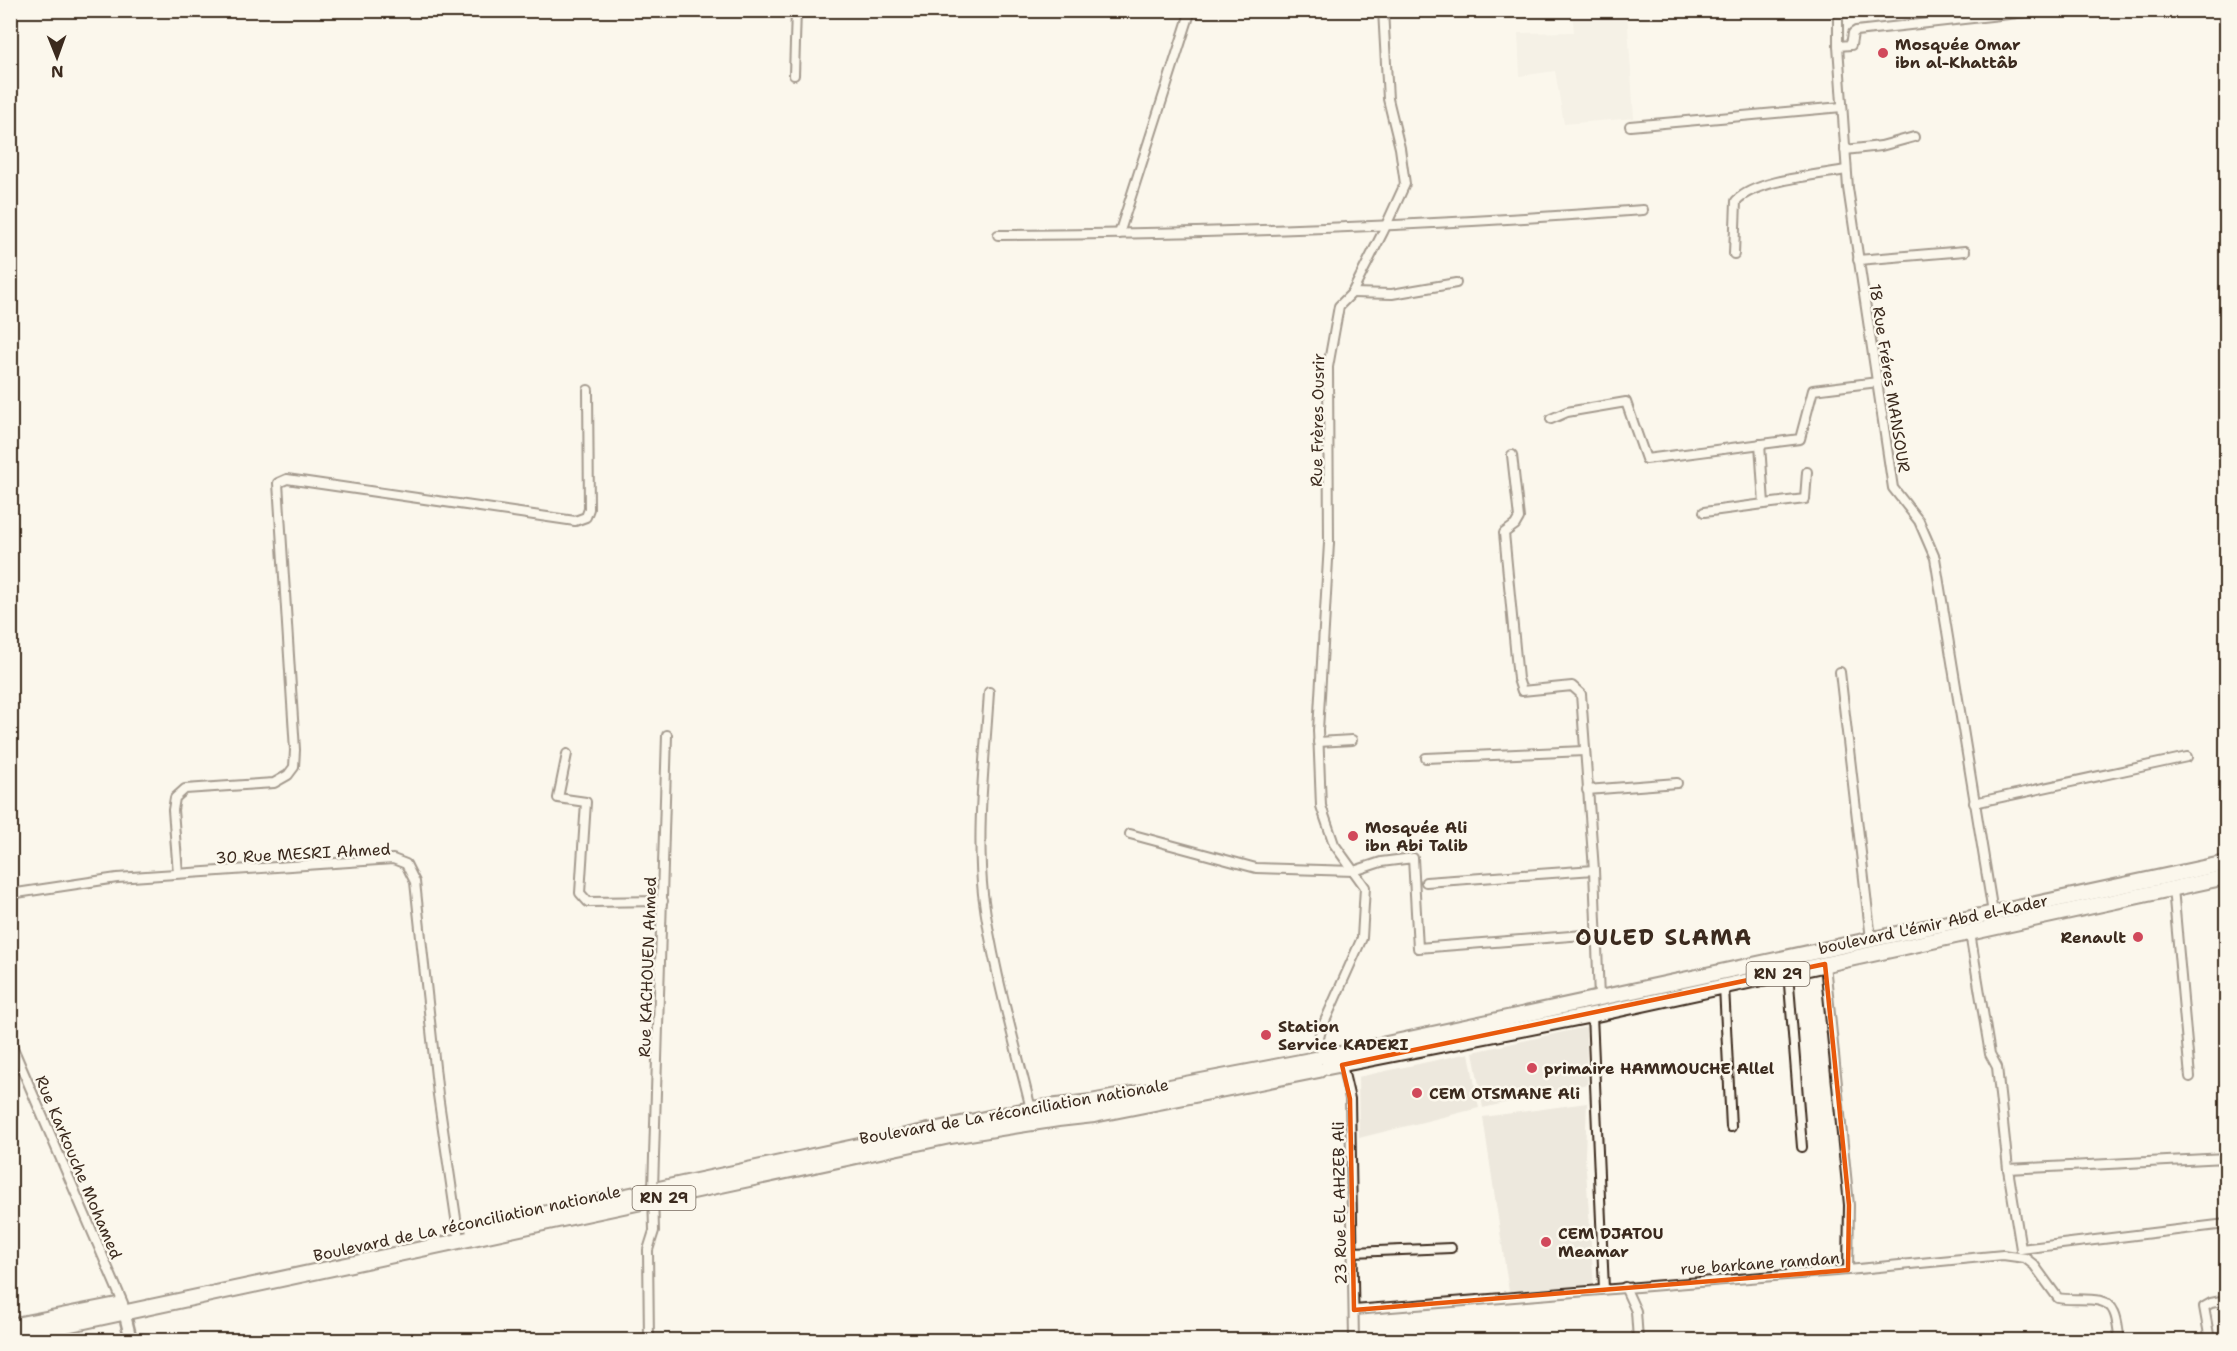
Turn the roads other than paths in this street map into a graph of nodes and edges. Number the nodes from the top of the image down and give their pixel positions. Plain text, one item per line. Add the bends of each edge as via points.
1 (796, 10) edge
2 (1191, 10) edge
3 (1383, 10) edge
4 (1838, 10) edge
5 (2046, 10) edge
6 (1838, 46) junction
7 (794, 75) dead end
8 (1842, 107) junction
9 (1630, 126) dead end
10 (1914, 137) dead end
11 (1845, 150) junction
12 (1846, 170) junction
13 (1643, 210) dead end
14 (1386, 226) junction
15 (1119, 234) junction
16 (998, 235) dead end
17 (1965, 251) dead end
18 (1734, 254) dead end
19 (1858, 260) junction
20 (1456, 283) dead end
21 (1352, 293) junction
22 (1878, 382) junction
23 (588, 390) dead end
24 (1551, 419) dead end
25 (1760, 444) junction
26 (1512, 455) dead end
27 (1806, 472) dead end
28 (1764, 504) junction
29 (1704, 512) dead end
30 (1840, 672) dead end
31 (989, 692) dead end
32 (667, 735) dead end
33 (1352, 740) dead end
34 (1318, 742) junction
35 (1584, 751) junction
36 (567, 754) dead end
37 (2187, 757) dead end
38 (1426, 758) dead end
39 (1677, 783) dead end
40 (1587, 790) junction
41 (1974, 803) junction
42 (1130, 834) dead end
43 (2226, 863) edge
44 (1594, 870) junction
45 (1354, 871) junction
46 (178, 873) junction
47 (2226, 877) edge
48 (1426, 882) dead end
49 (2173, 888) junction
50 (10, 894) edge
51 (663, 901) junction
52 (1993, 914) junction
53 (1970, 933) junction
54 (1596, 934) junction
55 (1871, 939) junction
56 (1825, 964) junction
57 (1788, 972) junction
58 (1724, 986) junction
59 (1599, 998) junction
60 (1592, 1015) junction
61 (10, 1041) edge
62 (1326, 1062) junction
63 (2190, 1077) dead end
64 (1031, 1109) junction
65 (1731, 1127) dead end
66 (1802, 1147) dead end
67 (2226, 1158) edge
68 (2008, 1169) junction
69 (653, 1194) junction
70 (2226, 1224) edge
71 (458, 1232) junction
72 (1451, 1248) dead end
73 (1353, 1252) junction
74 (1848, 1270) junction
75 (1624, 1287) junction
76 (1604, 1288) junction
77 (2226, 1300) edge
78 (124, 1308) junction
79 (1354, 1310) junction
80 (10, 1326) edge
81 (10, 1337) edge
82 (130, 1341) edge
83 (649, 1341) edge
84 (1354, 1341) edge
85 (1638, 1341) edge
86 (2120, 1341) edge
87 (2210, 1341) edge

1 - 7 street
2 - 15 street
3 - 14 street, Rue Frères Ousrir via 1388,99 1405,184
4 - 6 street, 18 Rue Fréres MANSOUR
5 - 6 street via 1856,31 1852,33 1851,45
6 - 8 street, 18 Rue Fréres MANSOUR
8 - 9 street
8 - 11 street, 18 Rue Fréres MANSOUR
10 - 11 street
11 - 12 street, 18 Rue Fréres MANSOUR
12 - 18 street via 1782,180 1741,195 1736,201
12 - 19 street, 18 Rue Fréres MANSOUR
13 - 14 street
14 - 15 street
14 - 21 street, Rue Frères Ousrir
15 - 16 street
17 - 19 street
19 - 22 street, 18 Rue Fréres MANSOUR
20 - 21 street via 1392,294
21 - 34 street, Rue Frères Ousrir via 1339,306 1328,367 1329,543
22 - 25 street via 1813,390 1800,439
22 - 41 street, 18 Rue Fréres MANSOUR via 1893,488 1919,520 1935,558
23 - 46 street via 589,509 586,516 575,521 286,479 278,483 294,766 274,783 185,789 175,798
24 - 25 street via 1567,412 1626,402 1646,459
25 - 28 street
26 - 35 street via 1519,518 1504,533 1518,679 1522,691 1572,686 1581,694
27 - 28 street via 1805,499
28 - 29 street
30 - 55 street
31 - 64 street via 980,829 984,894
32 - 51 street, Rue KACHOUEN Ahmed
33 - 34 street
34 - 45 street, Rue Frères Ousrir via 1321,806 1334,844
35 - 38 street
35 - 40 street
36 - 51 street via 558,798 586,802 580,893 588,902
37 - 41 street
39 - 40 street
40 - 44 street
41 - 52 street, 18 Rue Fréres MANSOUR
42 - 45 street via 1256,867
43 - 52 highway, RN 29
44 - 48 street
44 - 54 street
45 - 54 street via 1413,858 1418,948
45 - 62 street, Rue Frères Ousrir via 1365,887 1362,938 1321,1030 1319,1038
46 - 50 street, 30 Rue MESRI Ahmed
46 - 71 street, 30 Rue MESRI Ahmed via 393,859 406,864 415,882 438,1095
47 - 49 highway, boulevard L'émir Abd el-Kader / RN 29
49 - 53 highway, boulevard L'émir Abd el-Kader / RN 29
49 - 63 street
51 - 69 street, Rue KACHOUEN Ahmed
52 - 55 highway, RN 29
53 - 56 highway, boulevard L'émir Abd el-Kader / RN 29
53 - 68 street via 1990,1054 1997,1067
54 - 59 street
55 - 59 highway, RN 29
56 - 57 highway, boulevard L'émir Abd el-Kader / RN 29
56 - 74 street via 1849,1205
57 - 58 highway, boulevard L'émir Abd el-Kader / RN 29
57 - 66 street
58 - 60 highway, boulevard L'émir Abd el-Kader / RN 29
58 - 65 street
59 - 62 highway, RN 29
60 - 62 highway, boulevard L'émir Abd el-Kader / RN 29
60 - 76 street
61 - 78 street, Rue Karkouche Mohamed
62 - 64 highway, RN 29
62 - 69 highway, Boulevard de La réconciliation nationale / RN 29 via 1094,1115 950,1136
62 - 73 street, 23 Rue EL AHZEB Ali via 1350,1099
64 - 69 highway, RN 29
67 - 68 street
68 - 70 street via 2021,1249
69 - 71 highway, RN 29
69 - 78 highway, Boulevard de La réconciliation nationale / RN 29
69 - 83 street, Rue KACHOUEN Ahmed via 654,1231 648,1250
71 - 78 highway, RN 29
72 - 73 street
73 - 79 street, 23 Rue EL AHZEB Ali
74 - 75 street, rue barkane ramdan
74 - 86 street, rue barkane ramdan via 2003,1255 2025,1258 2058,1298 2099,1299 2109,1305 2115,1313
75 - 76 street, rue barkane ramdan
75 - 85 street via 1636,1311
76 - 79 street, rue barkane ramdan
77 - 87 street via 2204,1307
78 - 80 highway, Boulevard de La réconciliation nationale / RN 29
78 - 81 highway, Boulevard de La réconciliation nationale / RN 29
78 - 82 street
79 - 84 street, 23 Rue EL AHZEB Ali

